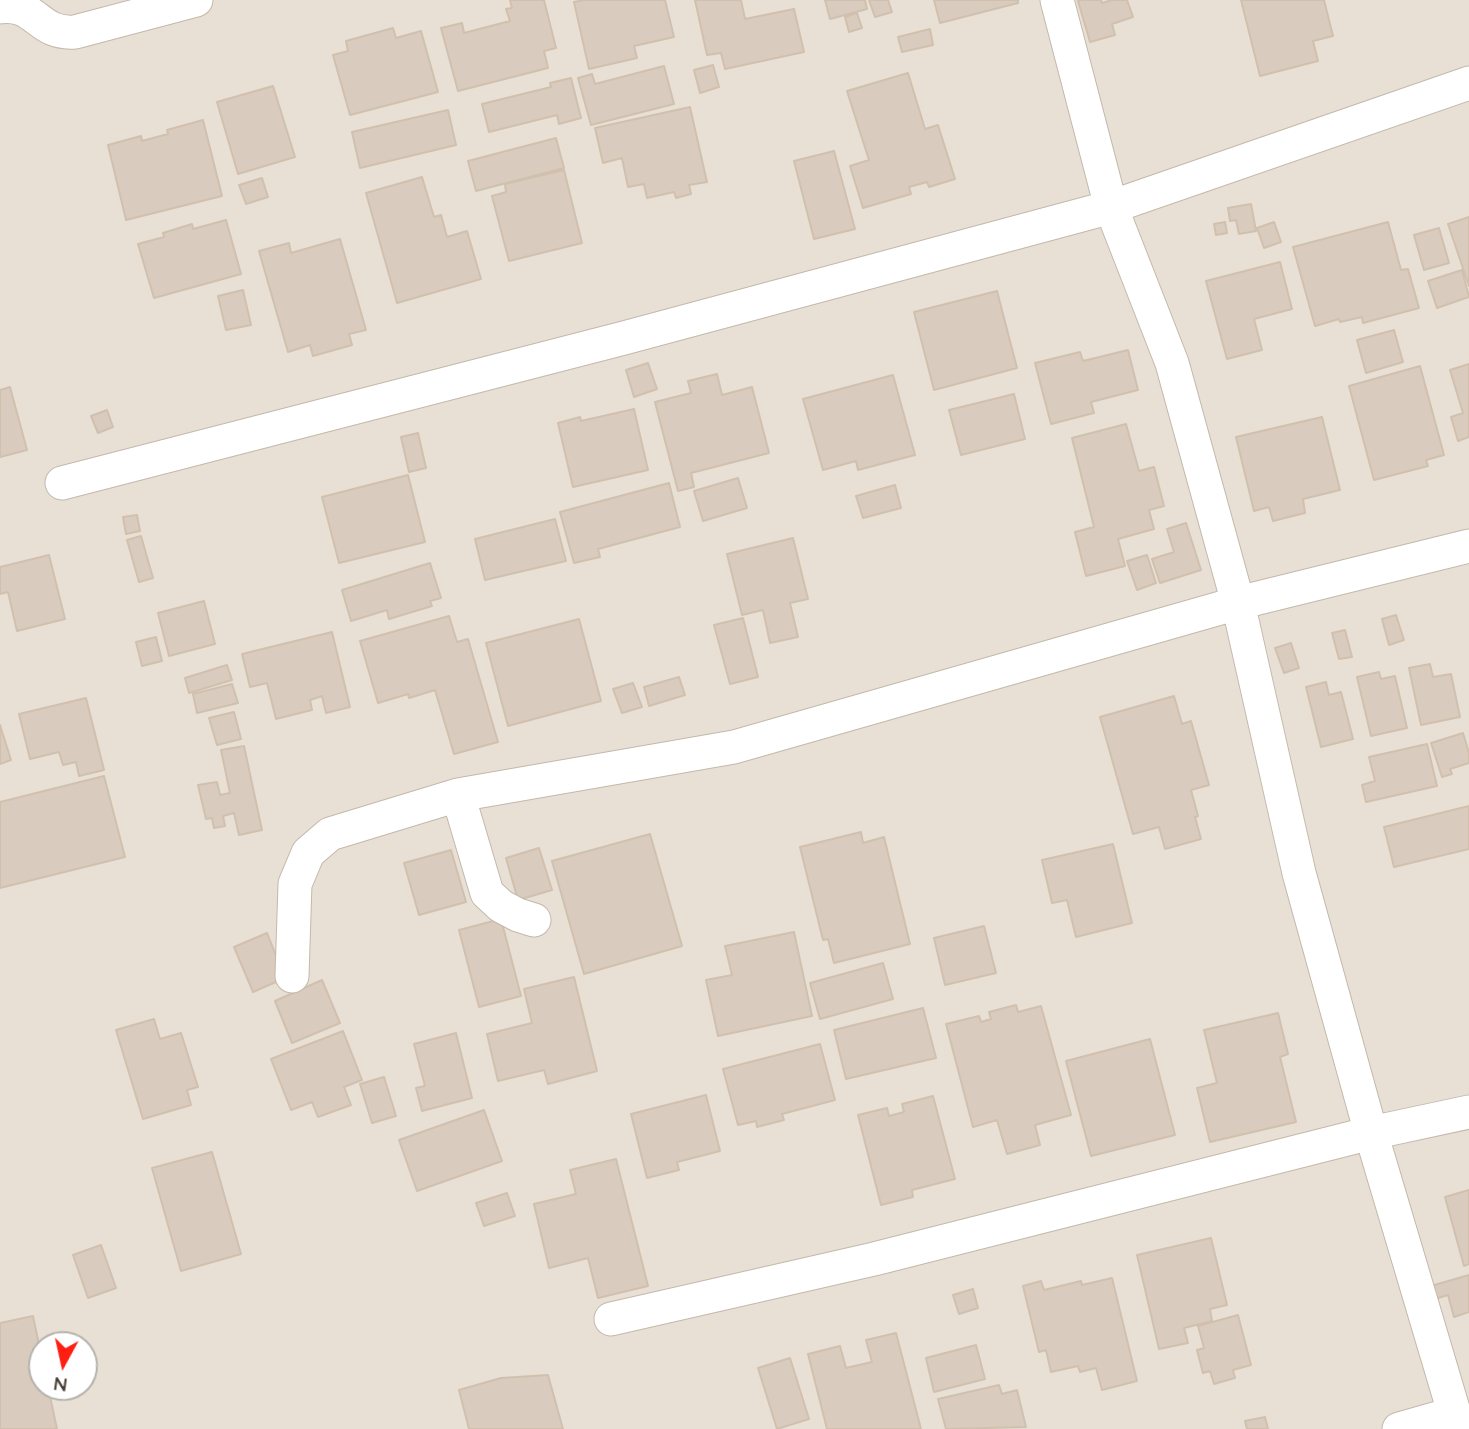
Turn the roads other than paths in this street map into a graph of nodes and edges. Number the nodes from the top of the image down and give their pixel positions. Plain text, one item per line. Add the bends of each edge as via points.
1 (195, 0) edge
2 (1057, 0) edge
3 (0, 7) edge
4 (1469, 83) edge
5 (1111, 207) junction
6 (62, 483) dead end
7 (1469, 546) edge
8 (1238, 603) junction
9 (458, 795) junction
10 (534, 920) dead end
11 (292, 976) dead end
12 (1469, 1112) edge
13 (1371, 1133) junction
14 (611, 1319) dead end
15 (1457, 1421) edge
16 (1399, 1429) edge

1 - 3 street via 61,33 19,7
2 - 5 street
4 - 5 street
5 - 6 street
5 - 8 street via 1172,363
7 - 8 street
8 - 9 street via 734,747
8 - 13 street via 1299,873
9 - 10 street via 487,893 500,906
9 - 11 street via 330,834 308,853 295,884
12 - 13 street
13 - 14 street via 874,1259
13 - 15 street
15 - 16 street

